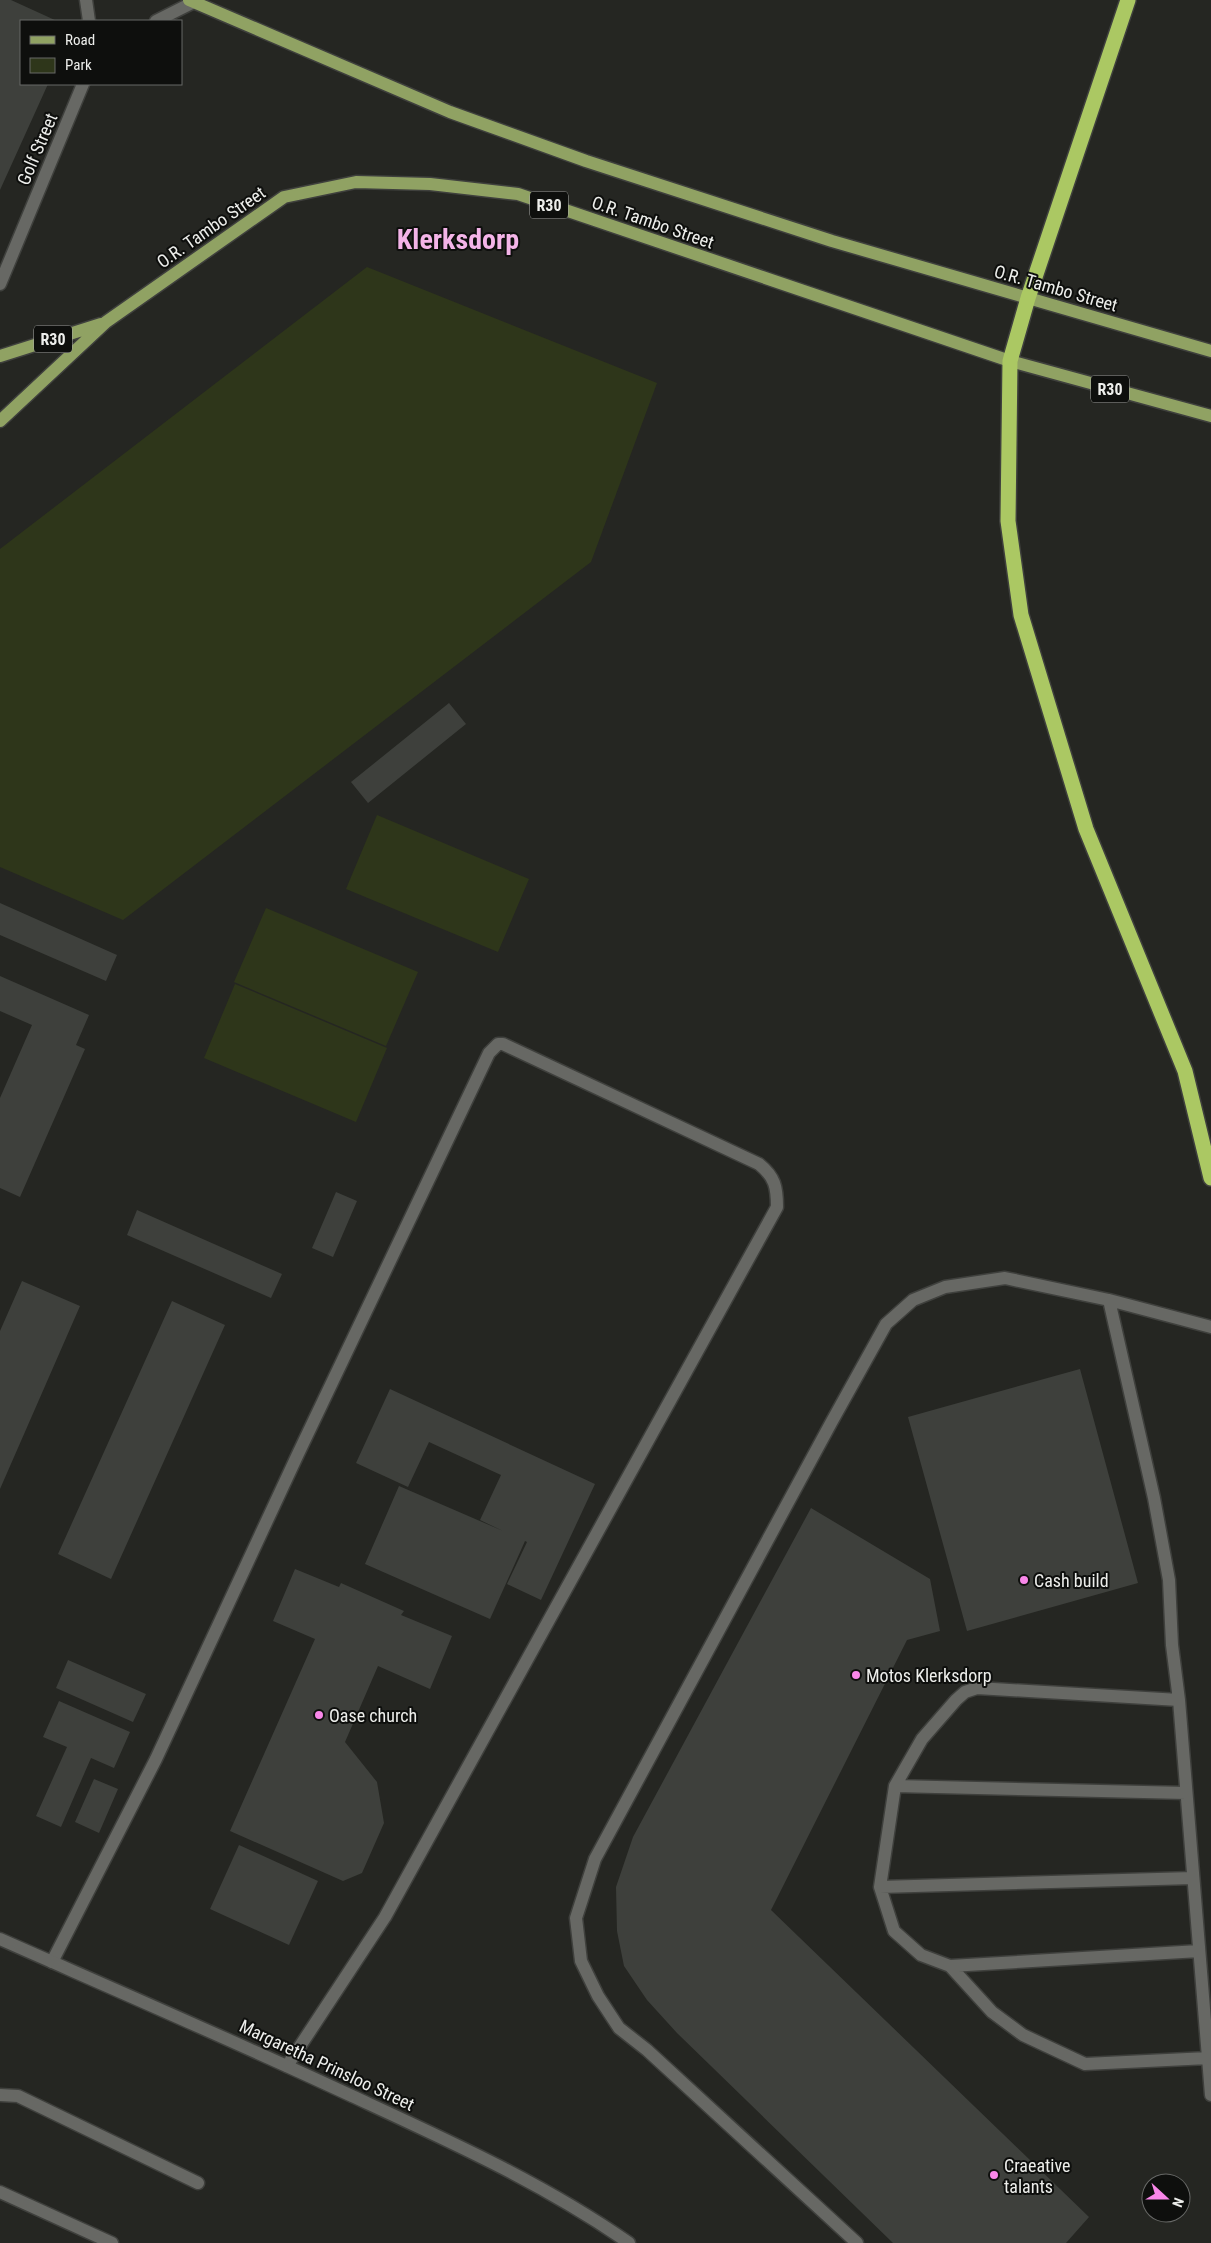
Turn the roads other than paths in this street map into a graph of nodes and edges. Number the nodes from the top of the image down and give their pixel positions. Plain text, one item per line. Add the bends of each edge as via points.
1 (86, 0) edge
2 (1128, 0) edge
3 (192, 1) edge
4 (89, 20) edge
5 (158, 20) edge
6 (84, 85) edge
7 (0, 284) edge
8 (1028, 298) junction
9 (106, 322) junction
10 (1211, 351) edge
11 (0, 356) edge
12 (1010, 361) junction
13 (1211, 416) edge
14 (0, 421) edge
15 (1211, 1178) edge
16 (1109, 1300) junction
17 (1211, 1327) edge
18 (1179, 1700) junction
19 (895, 1786) junction
20 (1186, 1792) junction
21 (1194, 1878) junction
22 (880, 1887) junction
23 (0, 1939) edge
24 (1199, 1952) junction
25 (52, 1962) junction
26 (950, 1966) junction
27 (1208, 2058) junction
28 (287, 2066) junction
29 (0, 2094) edge
30 (1211, 2095) edge
31 (198, 2183) dead end
32 (0, 2192) edge
33 (112, 2243) edge
34 (629, 2243) edge
35 (857, 2243) edge

1 - 4 street
2 - 8 highway
3 - 5 street
3 - 8 main road, O.R. Tambo Street via 450,112 832,241
6 - 7 street, Golf Street
8 - 10 main road, O.R. Tambo Street
8 - 12 highway
9 - 11 main road, R30
9 - 12 main road, O.R. Tambo Street / R30 via 284,197 356,182 430,184 518,194
9 - 14 main road
12 - 13 main road, O.R. Tambo Street / R30
12 - 15 highway via 1008,521 1021,615 1086,829 1185,1071
16 - 17 street
16 - 18 street via 1154,1498 1169,1580
16 - 35 street via 1005,1278 945,1287 914,1300 886,1324 595,1859 576,1918 581,1962 619,2028
18 - 19 street via 971,1689 956,1700 922,1739
18 - 20 street
19 - 20 street
19 - 22 street
20 - 21 street
21 - 22 street
21 - 24 street
22 - 26 street via 894,1931 921,1955
23 - 25 street, Margaretha Prinsloo Street
24 - 26 street
24 - 27 street
25 - 28 street, Margaretha Prinsloo Street
25 - 28 street via 156,1759 488,1053 498,1044 503,1044 759,1164 775,1180 776,1207 385,1917
26 - 27 street via 992,2012 1023,2035 1085,2064
27 - 30 street
28 - 34 street, Margaretha Prinsloo Street via 468,2149 591,2217
29 - 31 street via 18,2096
32 - 33 street

